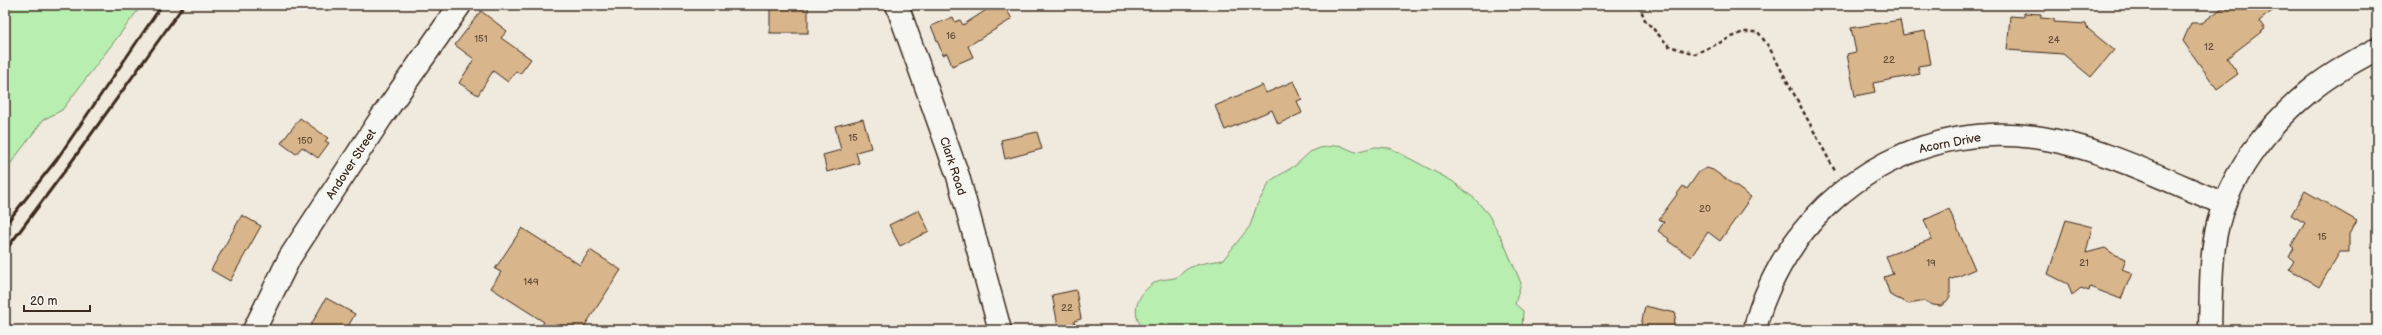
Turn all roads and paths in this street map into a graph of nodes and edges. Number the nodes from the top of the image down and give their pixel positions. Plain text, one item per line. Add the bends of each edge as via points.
1 (460, 5) edge
2 (897, 5) edge
3 (1639, 5) edge
4 (2377, 49) edge
5 (1845, 190) junction
6 (2224, 204) junction
7 (254, 330) edge
8 (1000, 330) edge
9 (1755, 330) edge
10 (2210, 330) edge

1 - 7 street, Andover Street via 381,118 290,257
2 - 8 street, Clark Road via 958,176
3 - 5 path via 1645,20 1669,46 1695,54 1743,32 1758,32 1769,47
4 - 6 street via 2338,70 2310,90 2286,113 2251,155
5 - 6 street, Acorn Drive via 1857,179 1893,158 1926,145 2002,135 2034,137 2067,144 2144,171
5 - 9 street, Acorn Drive via 1821,210 1791,246 1770,284
6 - 10 street via 2216,233

